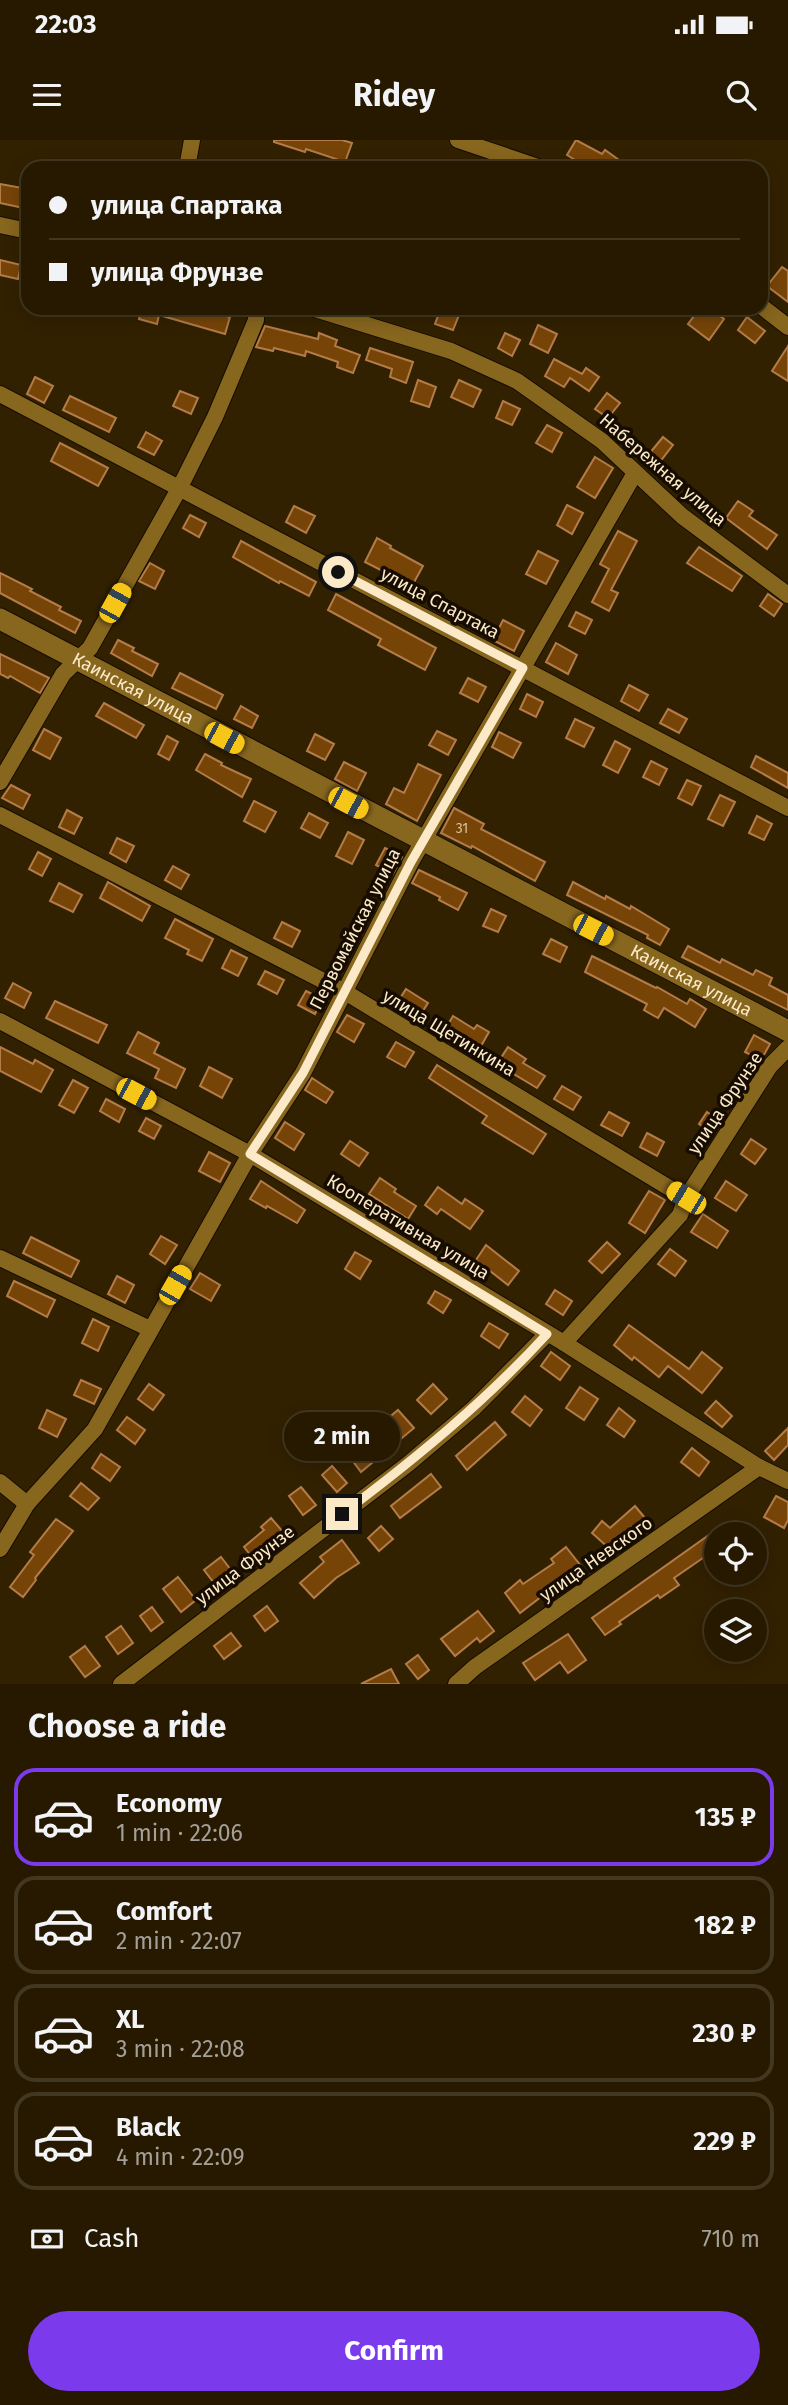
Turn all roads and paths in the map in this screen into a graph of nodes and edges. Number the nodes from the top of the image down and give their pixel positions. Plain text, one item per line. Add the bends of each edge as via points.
1 (192, 140) edge
2 (458, 140) edge
3 (188, 161) edge
4 (520, 161) edge
5 (0, 225) edge
6 (21, 230) edge
7 (768, 311) edge
8 (256, 315) edge
9 (335, 315) edge
10 (788, 327) edge
11 (0, 394) edge
12 (635, 473) junction
13 (179, 489) junction
14 (788, 595) edge
15 (0, 620) edge
16 (75, 660) junction
17 (523, 668) junction
18 (0, 782) edge
19 (788, 808) edge
20 (0, 815) edge
21 (422, 842) junction
22 (345, 992) junction
23 (0, 1021) edge
24 (788, 1031) edge
25 (788, 1048) edge
26 (250, 1154) junction
27 (686, 1198) junction
28 (0, 1258) edge
29 (150, 1329) junction
30 (547, 1334) junction
31 (564, 1343) junction
32 (760, 1467) junction
33 (787, 1479) edge
34 (0, 1482) edge
35 (27, 1503) junction
36 (0, 1549) edge
37 (121, 1684) edge
38 (456, 1684) edge

1 - 3 street
2 - 4 street
5 - 6 street
7 - 10 street
8 - 13 street via 215,417
9 - 12 street, Набережная улица via 451,351 517,381 602,441
11 - 13 street, улица Спартака
12 - 14 street, Набережная улица via 682,516
12 - 17 street, Первомайская улица
13 - 16 street via 90,648
13 - 17 street, улица Спартака
15 - 16 main road, Каинская улица
16 - 18 street
16 - 21 main road, Каинская улица
17 - 19 street, улица Спартака
17 - 21 street, Первомайская улица
20 - 22 street, улица Щетинкина
21 - 22 street, Первомайская улица
21 - 24 main road, Каинская улица
22 - 26 street, Первомайская улица via 303,1073
22 - 27 street, улица Щетинкина
23 - 26 street, Кооперативная улица
25 - 27 street, улица Фрунзе via 770,1066
26 - 29 street, Первомайская улица
26 - 30 street, Кооперативная улица
27 - 31 street, улица Фрунзе via 680,1215
28 - 29 street
29 - 35 street, Первомайская улица via 95,1429
30 - 31 street, Кооперативная улица
30 - 37 street, улица Фрунзе via 474,1408 408,1464
31 - 32 street, Кооперативная улица
32 - 33 street, Кооперативная улица
32 - 38 street, улица Невского
34 - 35 street
35 - 36 street, Первомайская улица

